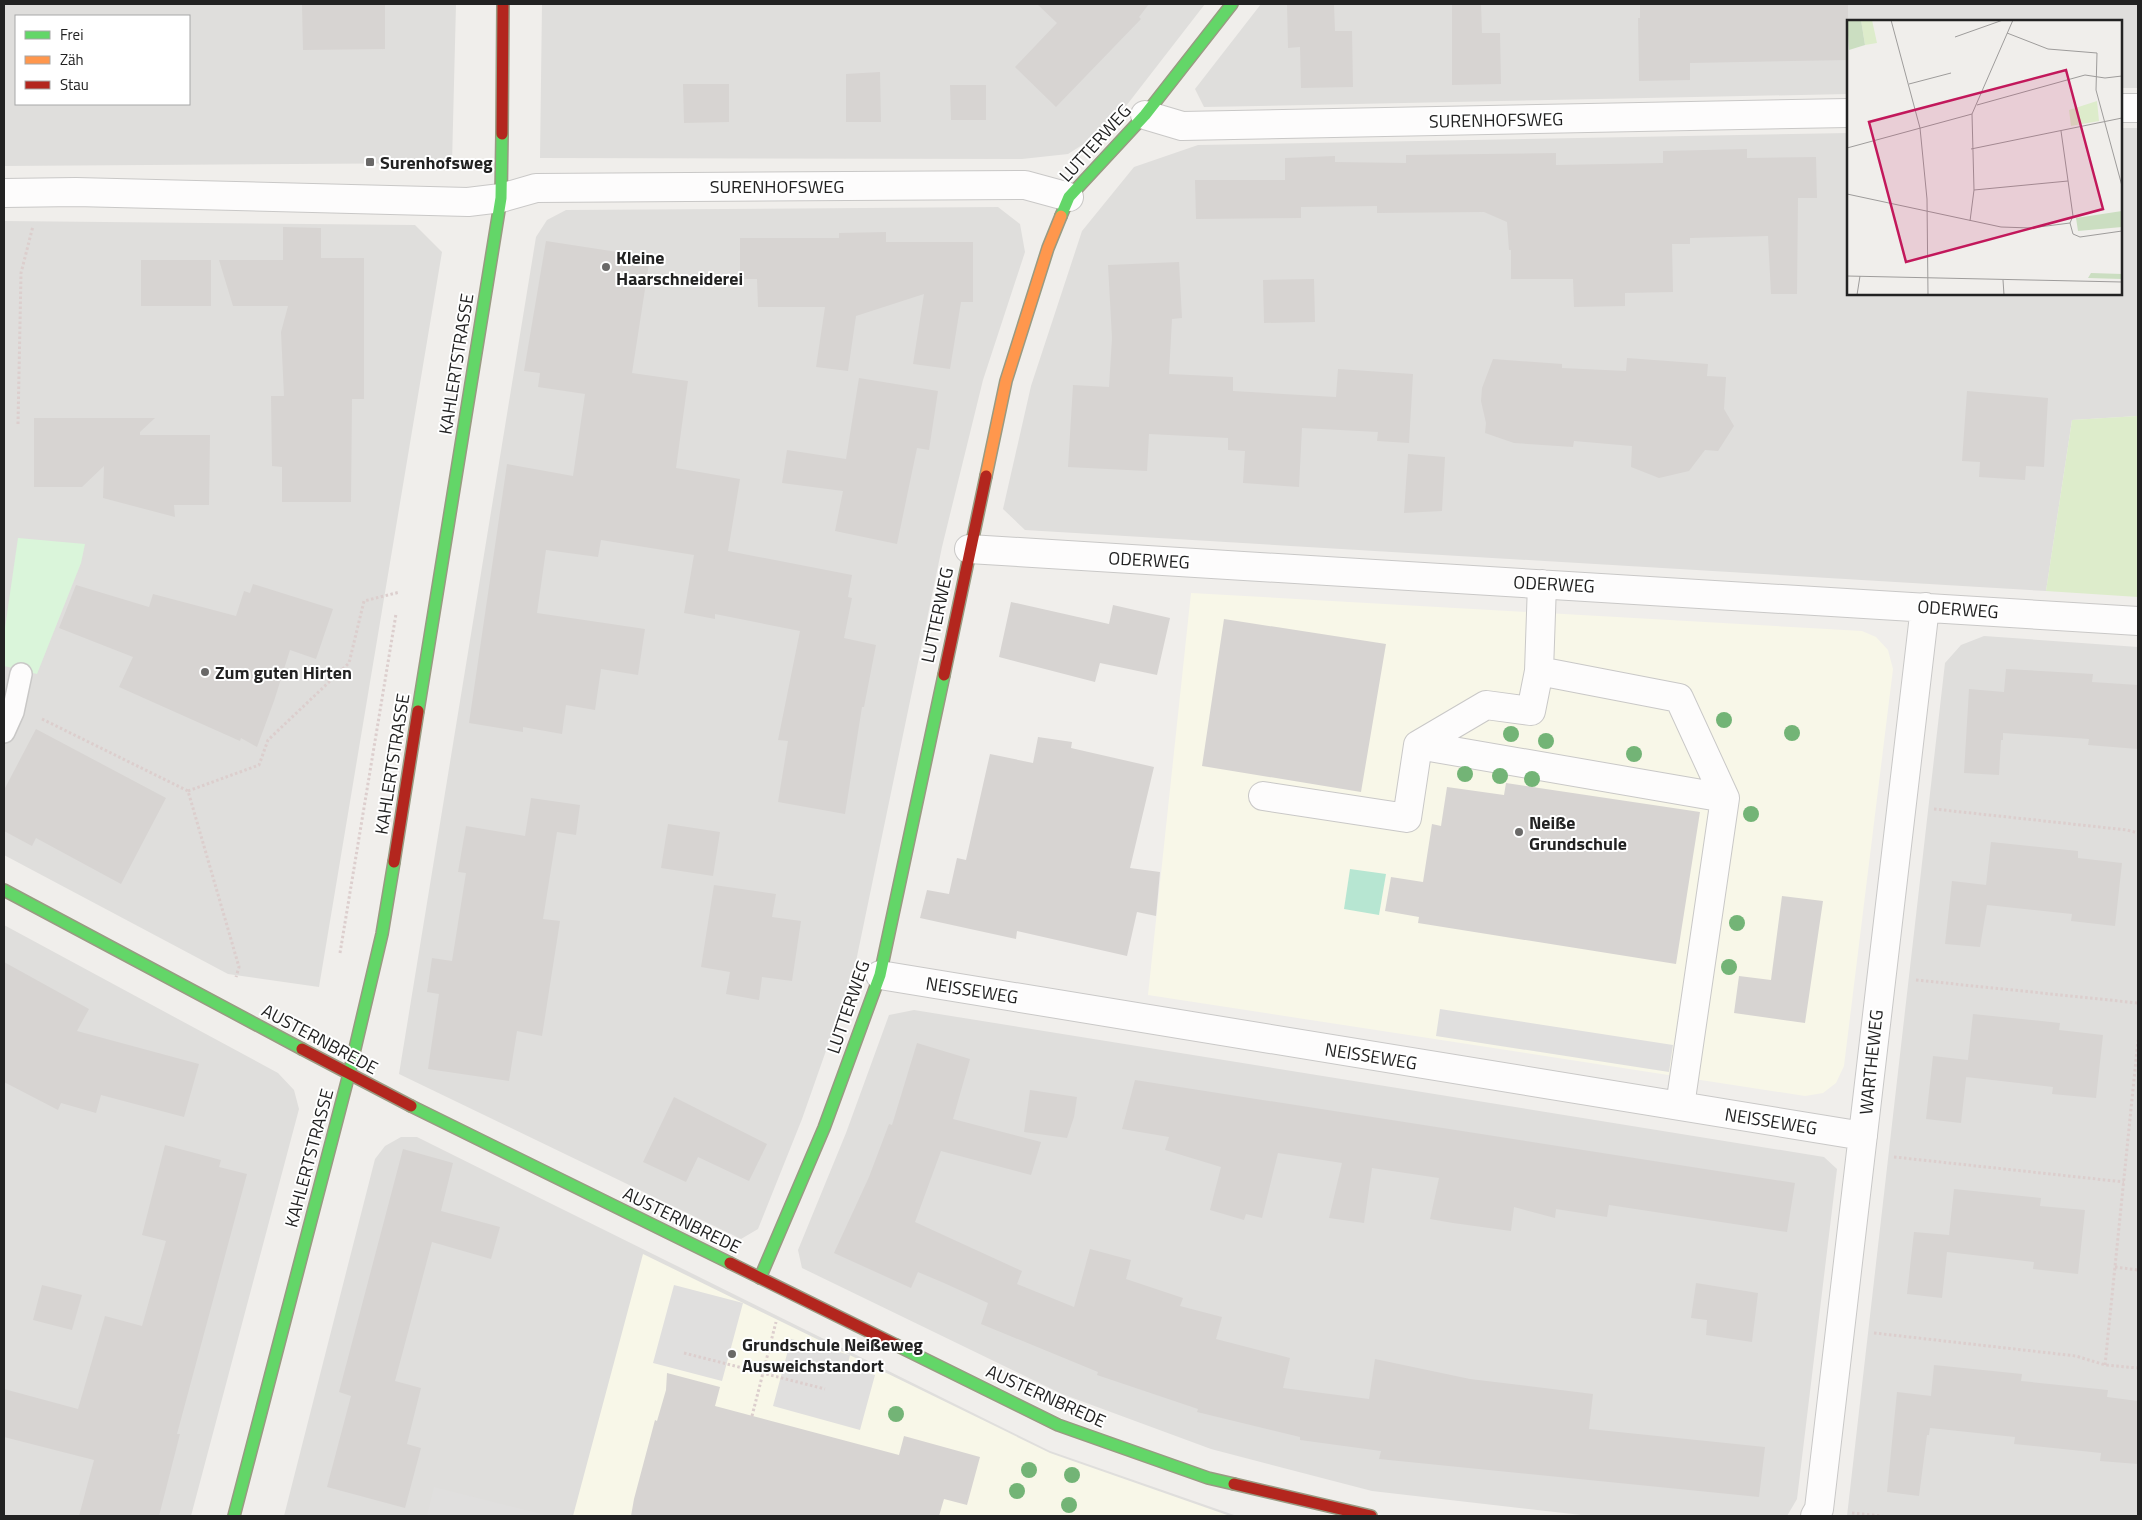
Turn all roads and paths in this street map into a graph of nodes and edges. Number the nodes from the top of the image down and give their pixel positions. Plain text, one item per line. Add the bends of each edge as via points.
1 (503, 4) edge
2 (1232, 4) edge
3 (2122, 108) edge
4 (2138, 108) edge
5 (1847, 113) edge
6 (1145, 115) junction
7 (32, 192) junction
8 (4, 193) edge
9 (501, 198) junction
10 (1070, 198) junction
11 (18, 424) dead end
12 (969, 549) junction
13 (402, 583) dead end
14 (1542, 584) junction
15 (400, 592) junction
16 (398, 602) dead end
17 (1925, 607) junction
18 (397, 612) dead end
19 (2138, 621) edge
20 (1539, 671) junction
21 (21, 674) dead end
22 (38, 717) dead end
23 (4, 732) edge
24 (1418, 745) junction
25 (188, 791) junction
26 (1263, 796) dead end
27 (1725, 798) junction
28 (1902, 805) junction
29 (2138, 833) edge
30 (4, 890) edge
31 (339, 956) dead end
32 (880, 975) junction
33 (1881, 976) junction
34 (2138, 1003) edge
35 (226, 1009) junction
36 (2138, 1040) edge
37 (349, 1074) junction
38 (1680, 1106) junction
39 (1862, 1145) junction
40 (2124, 1182) junction
41 (2115, 1267) junction
42 (2138, 1270) edge
43 (760, 1278) junction
44 (788, 1292) junction
45 (1841, 1329) junction
46 (684, 1353) dead end
47 (2105, 1365) junction
48 (2138, 1368) edge
49 (763, 1373) junction
50 (825, 1389) dead end
51 (752, 1416) dead end
52 (234, 1516) edge
53 (1371, 1516) edge
54 (1815, 1516) edge

1 - 9 street, KAHLERTSTRASSE
2 - 6 street, LUTTERWEG
3 - 4 street
5 - 6 street, SURENHOFSWEG via 1182,126
6 - 10 street, LUTTERWEG
7 - 8 street, SURENHOFSWEG
7 - 9 street, SURENHOFSWEG via 468,202
7 - 11 path via 33,227 21,273
9 - 10 street, SURENHOFSWEG via 536,188 1015,185
9 - 37 street, KAHLERTSTRASSE via 382,934
10 - 12 street, LUTTERWEG via 1048,248 1006,381
12 - 14 street, ODERWEG
12 - 32 street, LUTTERWEG
13 - 15 path
14 - 17 street, ODERWEG
14 - 20 street
15 - 16 path
15 - 25 path via 364,601 349,663 268,740 259,765
17 - 19 street, ODERWEG
17 - 28 street, WARTHEWEG
18 - 31 path
20 - 24 street via 1531,711 1486,705
20 - 27 street via 1679,698
21 - 23 lane via 13,712
22 - 25 path
24 - 26 street via 1407,818
24 - 27 street
25 - 35 path via 239,967
27 - 38 street
28 - 29 path
28 - 33 street, WARTHEWEG
30 - 35 street, AUSTERNBREDE
32 - 38 street, NEISSEWEG
32 - 43 street, LUTTERWEG via 824,1128
33 - 34 path
33 - 39 street, WARTHEWEG
35 - 37 street, AUSTERNBREDE
36 - 40 path
37 - 43 street, AUSTERNBREDE
37 - 52 street, KAHLERTSTRASSE
38 - 39 street, NEISSEWEG
39 - 40 path
39 - 45 street, WARTHEWEG
40 - 41 path
41 - 42 path
41 - 47 path
43 - 44 street, AUSTERNBREDE
44 - 49 path via 777,1316
44 - 53 street, AUSTERNBREDE via 1058,1425 1208,1478
45 - 47 path via 2076,1356
45 - 54 street, WARTHEWEG via 1819,1510
46 - 49 path
47 - 48 path
49 - 50 path
49 - 51 path

